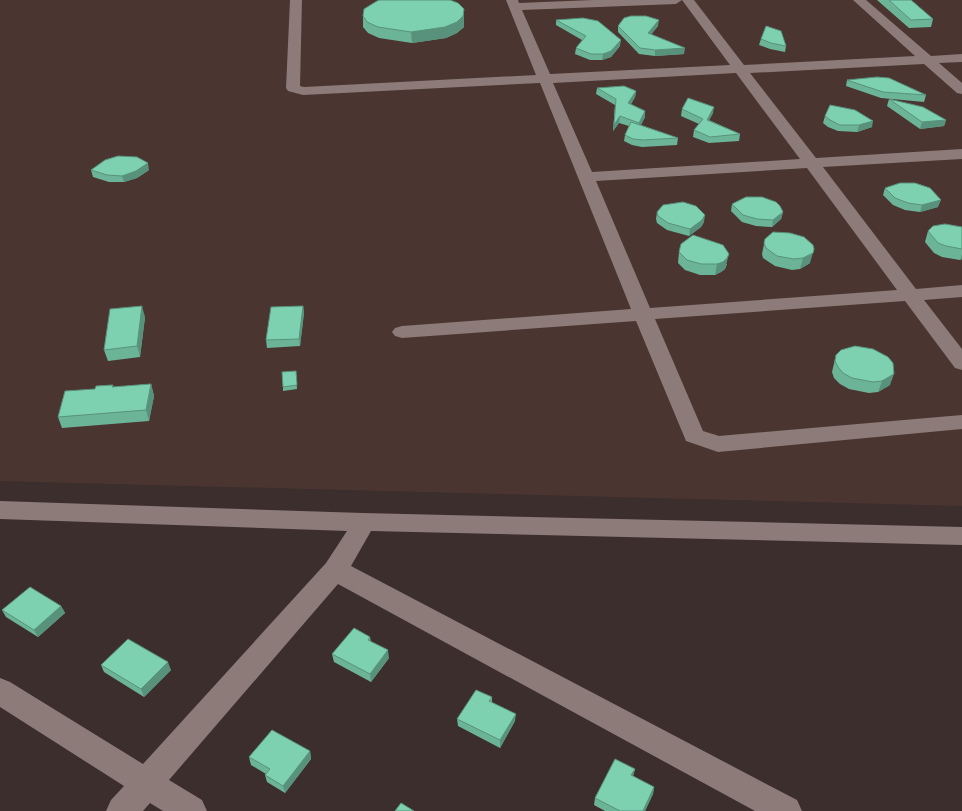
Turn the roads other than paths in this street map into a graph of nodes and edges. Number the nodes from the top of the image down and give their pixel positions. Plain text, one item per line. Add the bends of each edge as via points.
1 (296, 0) edge
2 (676, 0) edge
3 (688, 0) edge
4 (859, 0) edge
5 (514, 4) edge
6 (962, 58) edge
7 (928, 60) junction
8 (740, 69) junction
9 (545, 79) junction
10 (962, 90) edge
11 (962, 154) edge
12 (811, 163) junction
13 (586, 177) junction
14 (962, 291) edge
15 (910, 294) junction
16 (643, 314) junction
17 (402, 332) dead end
18 (962, 363) edge
19 (962, 422) edge
20 (0, 510) edge
21 (363, 522) junction
22 (962, 536) edge
23 (335, 570) junction
24 (0, 691) edge
25 (146, 783) junction
26 (122, 811) edge
27 (191, 811) edge
28 (786, 811) edge

1 - 9 street via 293,88 303,91
2 - 5 street
3 - 8 street
4 - 7 street
5 - 9 street
6 - 7 street
7 - 8 street
7 - 10 street
8 - 9 street
8 - 12 street
9 - 13 street
11 - 12 street
12 - 13 street
12 - 15 street
13 - 16 street
14 - 15 street
15 - 16 street
15 - 18 street
16 - 17 street
16 - 19 street via 694,436 718,444
20 - 21 street
21 - 22 street
21 - 23 street via 356,538
23 - 25 street
23 - 28 street
24 - 25 street
25 - 26 street
25 - 27 street

